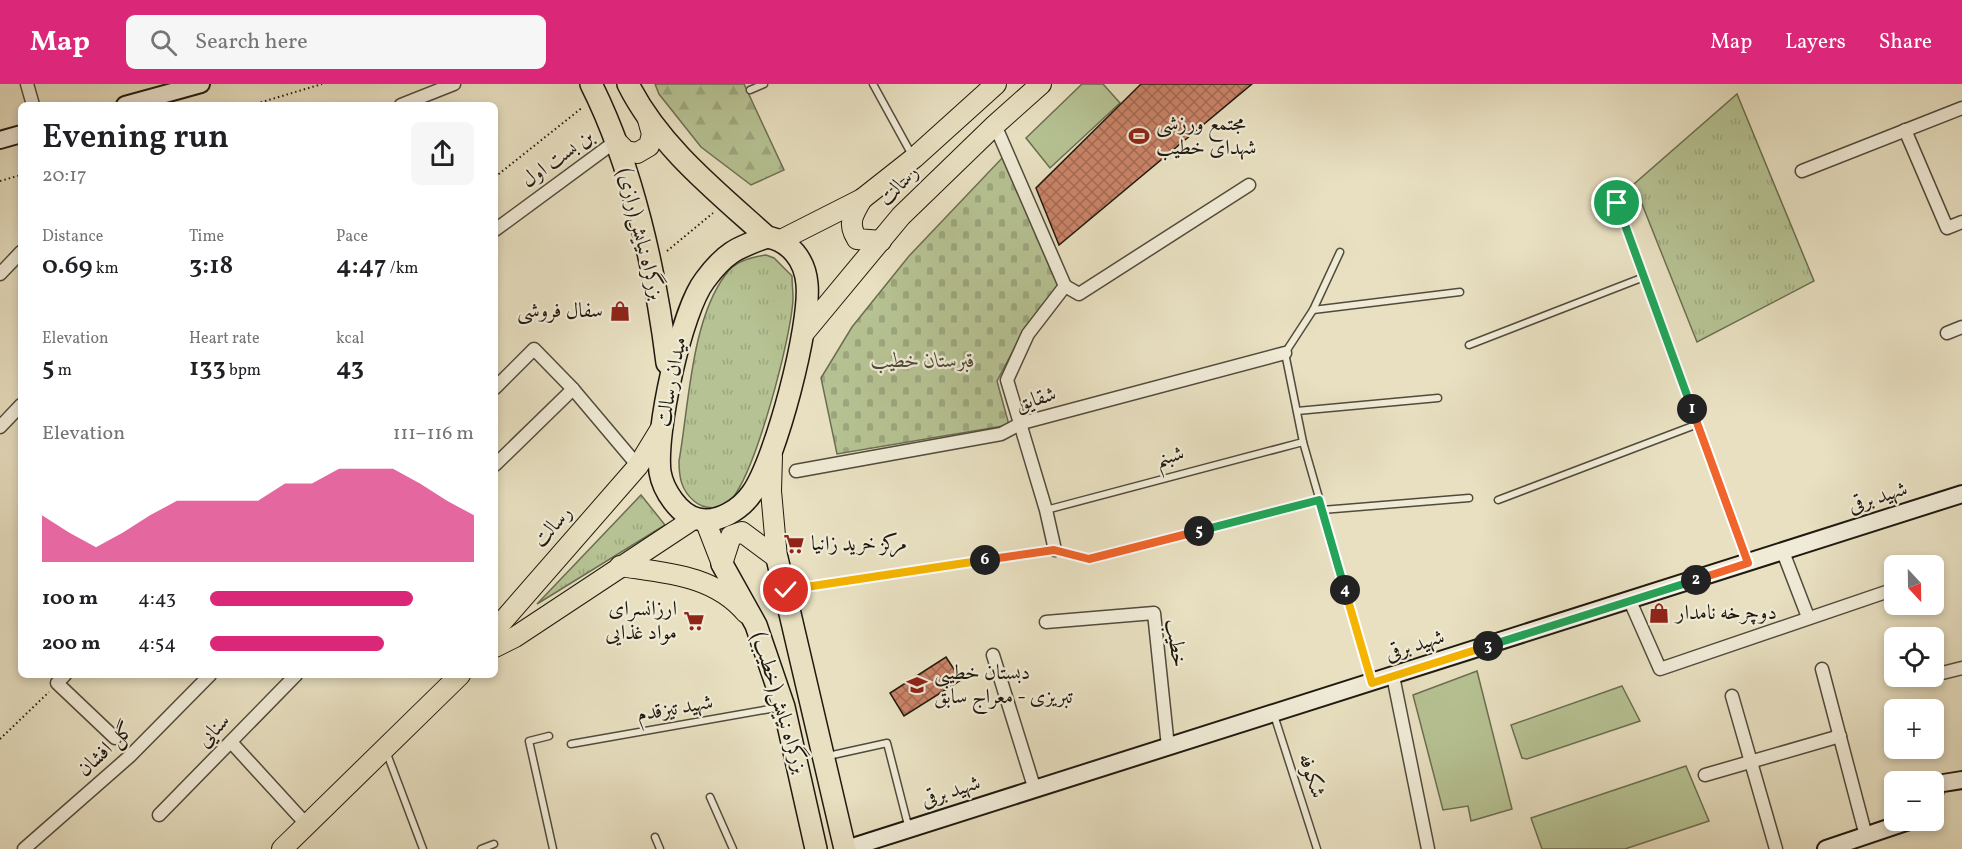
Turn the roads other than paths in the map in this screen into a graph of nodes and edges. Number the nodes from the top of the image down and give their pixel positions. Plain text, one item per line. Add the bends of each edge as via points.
1 (27, 84) edge
2 (201, 84) edge
3 (454, 84) edge
4 (628, 84) edge
5 (764, 84) edge
6 (873, 84) edge
7 (996, 84) edge
8 (1041, 84) edge
9 (594, 90) edge
10 (750, 90) dead end
11 (982, 92) edge
12 (32, 102) edge
13 (136, 102) edge
14 (409, 102) edge
15 (1962, 108) edge
16 (647, 116) junction
17 (995, 125) junction
18 (1905, 130) junction
19 (18, 135) edge
20 (0, 140) edge
21 (616, 141) junction
22 (914, 158) junction
23 (1802, 171) dead end
24 (1249, 185) dead end
25 (862, 199) junction
26 (1617, 203) dead end
27 (1962, 222) edge
28 (498, 228) edge
29 (774, 238) junction
30 (881, 241) junction
31 (1340, 252) dead end
32 (18, 255) edge
33 (0, 274) edge
34 (1644, 277) junction
35 (1065, 286) junction
36 (1460, 292) dead end
37 (1313, 310) junction
38 (1962, 327) edge
39 (804, 333) junction
40 (1947, 333) dead end
41 (1469, 345) dead end
42 (1285, 353) junction
43 (498, 385) edge
44 (573, 389) junction
45 (670, 389) junction
46 (1438, 398) dead end
47 (18, 408) edge
48 (1297, 411) junction
49 (1022, 423) junction
50 (1698, 424) junction
51 (663, 425) junction
52 (0, 427) edge
53 (1304, 442) junction
54 (772, 454) junction
55 (498, 462) edge
56 (638, 466) junction
57 (796, 471) dead end
58 (1962, 494) edge
59 (1469, 498) dead end
60 (1319, 500) junction
61 (1498, 500) dead end
62 (1046, 510) junction
63 (1323, 510) junction
64 (700, 519) junction
65 (1054, 550) junction
66 (1783, 552) junction
67 (777, 558) junction
68 (1748, 563) junction
69 (723, 564) junction
70 (620, 566) junction
71 (786, 590) junction
72 (1884, 593) edge
73 (1630, 601) junction
74 (1808, 617) junction
75 (1046, 622) dead end
76 (756, 625) junction
77 (498, 627) edge
78 (498, 646) edge
79 (993, 655) dead end
80 (1962, 668) edge
81 (1822, 669) dead end
82 (1944, 672) edge
83 (1392, 676) junction
84 (207, 678) edge
85 (294, 678) edge
86 (457, 678) edge
87 (61, 679) edge
88 (1372, 683) junction
89 (1732, 696) dead end
90 (784, 707) junction
91 (1274, 714) junction
92 (549, 736) dead end
93 (1840, 736) junction
94 (115, 738) dead end
95 (231, 742) junction
96 (571, 744) dead end
97 (1168, 747) junction
98 (384, 748) junction
99 (825, 757) junction
100 (1751, 762) junction
101 (1705, 774) dead end
102 (1962, 780) edge
103 (1944, 783) edge
104 (1035, 790) junction
105 (710, 796) dead end
106 (159, 815) dead end
107 (909, 829) junction
108 (1884, 830) edge
109 (1866, 836) junction
110 (654, 837) dead end
111 (295, 839) edge
112 (494, 844) dead end
113 (1831, 848) edge
114 (24, 849) edge
115 (423, 849) edge
116 (481, 849) edge
117 (553, 849) edge
118 (660, 849) edge
119 (733, 849) edge
120 (816, 849) edge
121 (846, 849) edge
122 (1317, 849) edge
123 (1428, 849) edge
124 (1776, 849) edge

1 - 12 street
2 - 13 main road
3 - 14 street
4 - 16 highway
5 - 10 lane
6 - 22 lane
7 - 11 main road, رسالت
8 - 17 main road, رسالت
9 - 21 highway, بزرگراه نیایش(رازی)
11 - 22 main road, رسالت
15 - 18 street
16 - 21 main road via 652,134 649,146 638,153 626,151
16 - 29 highway via 680,158
17 - 30 main road, رسالت via 901,216
17 - 35 street
18 - 23 street
18 - 27 street via 1947,228
19 - 20 main road
21 - 28 street, بن بست اول
21 - 45 highway, بزرگراه نیایش(رازی) via 648,260
22 - 25 main road, رسالت
24 - 35 street via 1079,294
25 - 29 main road, رسالت
25 - 30 main road via 851,216 851,231 856,240
26 - 34 lane
29 - 39 highway via 797,253 807,283
29 - 45 highway, میدان رسالت via 732,250 703,281 678,338
30 - 39 main road, رسالت
31 - 37 lane
32 - 33 street
34 - 41 lane
34 - 50 lane
35 - 49 street via 1028,334 1007,380
36 - 37 lane
37 - 42 lane
38 - 40 street
39 - 54 highway
42 - 48 lane
42 - 49 street, شقایق
43 - 44 street via 534,349
44 - 55 street
44 - 56 street
45 - 51 highway, میدان رسالت
46 - 48 lane
47 - 52 street
48 - 53 lane
49 - 57 street, شقایق via 1001,434
49 - 62 street
50 - 61 lane
50 - 68 lane
51 - 56 main road, رسالت
51 - 64 highway, میدان رسالت via 659,454 666,489 682,510
53 - 60 lane
53 - 62 lane, شبنم
54 - 64 highway via 753,492 741,506 728,515
54 - 67 main road
56 - 77 main road, رسالت
58 - 66 main road, شهید برقی
59 - 63 lane
60 - 63 lane
60 - 65 lane via 1089,559
62 - 65 street
63 - 88 lane
64 - 69 main road
64 - 70 main road
65 - 71 lane
66 - 68 main road, شهید برقی
66 - 74 street
67 - 69 main road via 742,532 731,536
67 - 71 highway, بزرگراه نیایش(خطیب)
68 - 73 main road, شهید برقی
69 - 76 highway, بزرگراه نیایش(خطیب)
70 - 76 main road via 686,576 716,587 739,604
70 - 78 main road
71 - 99 highway, بزرگراه نیایش(خطیب)
72 - 74 street
73 - 74 street via 1660,669
73 - 83 main road, شهید برقی
75 - 97 street, خطیب via 1154,613
76 - 90 highway, بزرگراه نیایش(خطیب)
79 - 104 street
80 - 82 street
81 - 93 street
83 - 88 main road, شهید برقی
83 - 123 street
84 - 114 street, گل افشان via 130,756
85 - 95 street, سنایی
86 - 98 main road
87 - 94 street
88 - 91 main road, شهید برقی
89 - 100 street
90 - 96 lane, شهید تیزقدم
90 - 120 highway, بزرگراه نیایش(خطیب)
91 - 97 main road, شهید برقی
91 - 122 lane, شکوفه
92 - 117 lane via 529,741
93 - 100 street
93 - 109 street
95 - 106 street, سنایی
95 - 111 street
97 - 104 main road, شهید برقی
98 - 111 main road
98 - 115 lane
99 - 107 lane via 887,743
99 - 121 highway, بزرگراه نیایش(خطیب)
100 - 101 street
100 - 124 street
102 - 103 main road
104 - 107 main road, شهید برقی
105 - 119 lane
107 - 121 main road, شهید برقی
108 - 109 main road
109 - 113 main road
110 - 118 lane
112 - 116 lane

